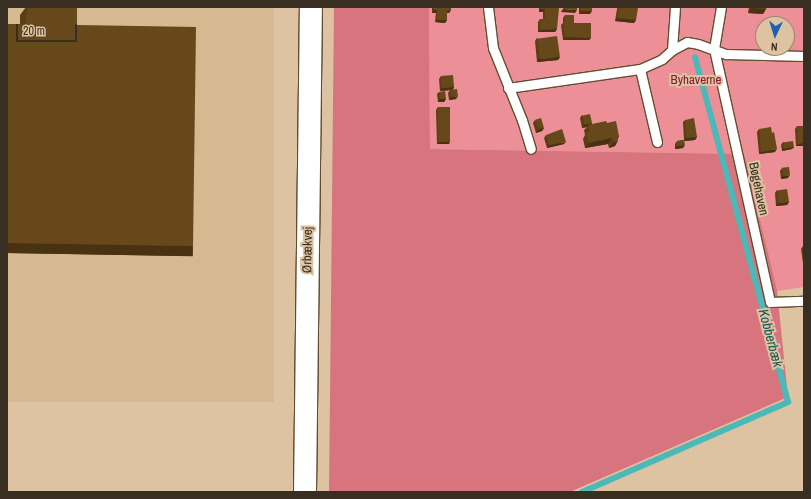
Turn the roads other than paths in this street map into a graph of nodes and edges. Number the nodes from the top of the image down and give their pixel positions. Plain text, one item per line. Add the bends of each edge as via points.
1 (311, 7) edge
2 (488, 7) edge
3 (675, 7) edge
4 (721, 7) edge
5 (672, 50) junction
6 (714, 50) junction
7 (804, 56) edge
8 (640, 69) junction
9 (508, 88) junction
10 (657, 142) dead end
11 (531, 149) dead end
12 (804, 301) edge
13 (305, 492) edge

1 - 13 street, Ørbækvej
2 - 9 lane via 493,48
3 - 5 lane
4 - 6 lane, Bøgehaven
5 - 6 lane via 687,42
5 - 8 lane via 662,59
6 - 7 lane via 726,54
6 - 12 lane, Bøgehaven via 770,302
8 - 9 lane
8 - 10 lane
9 - 11 lane

